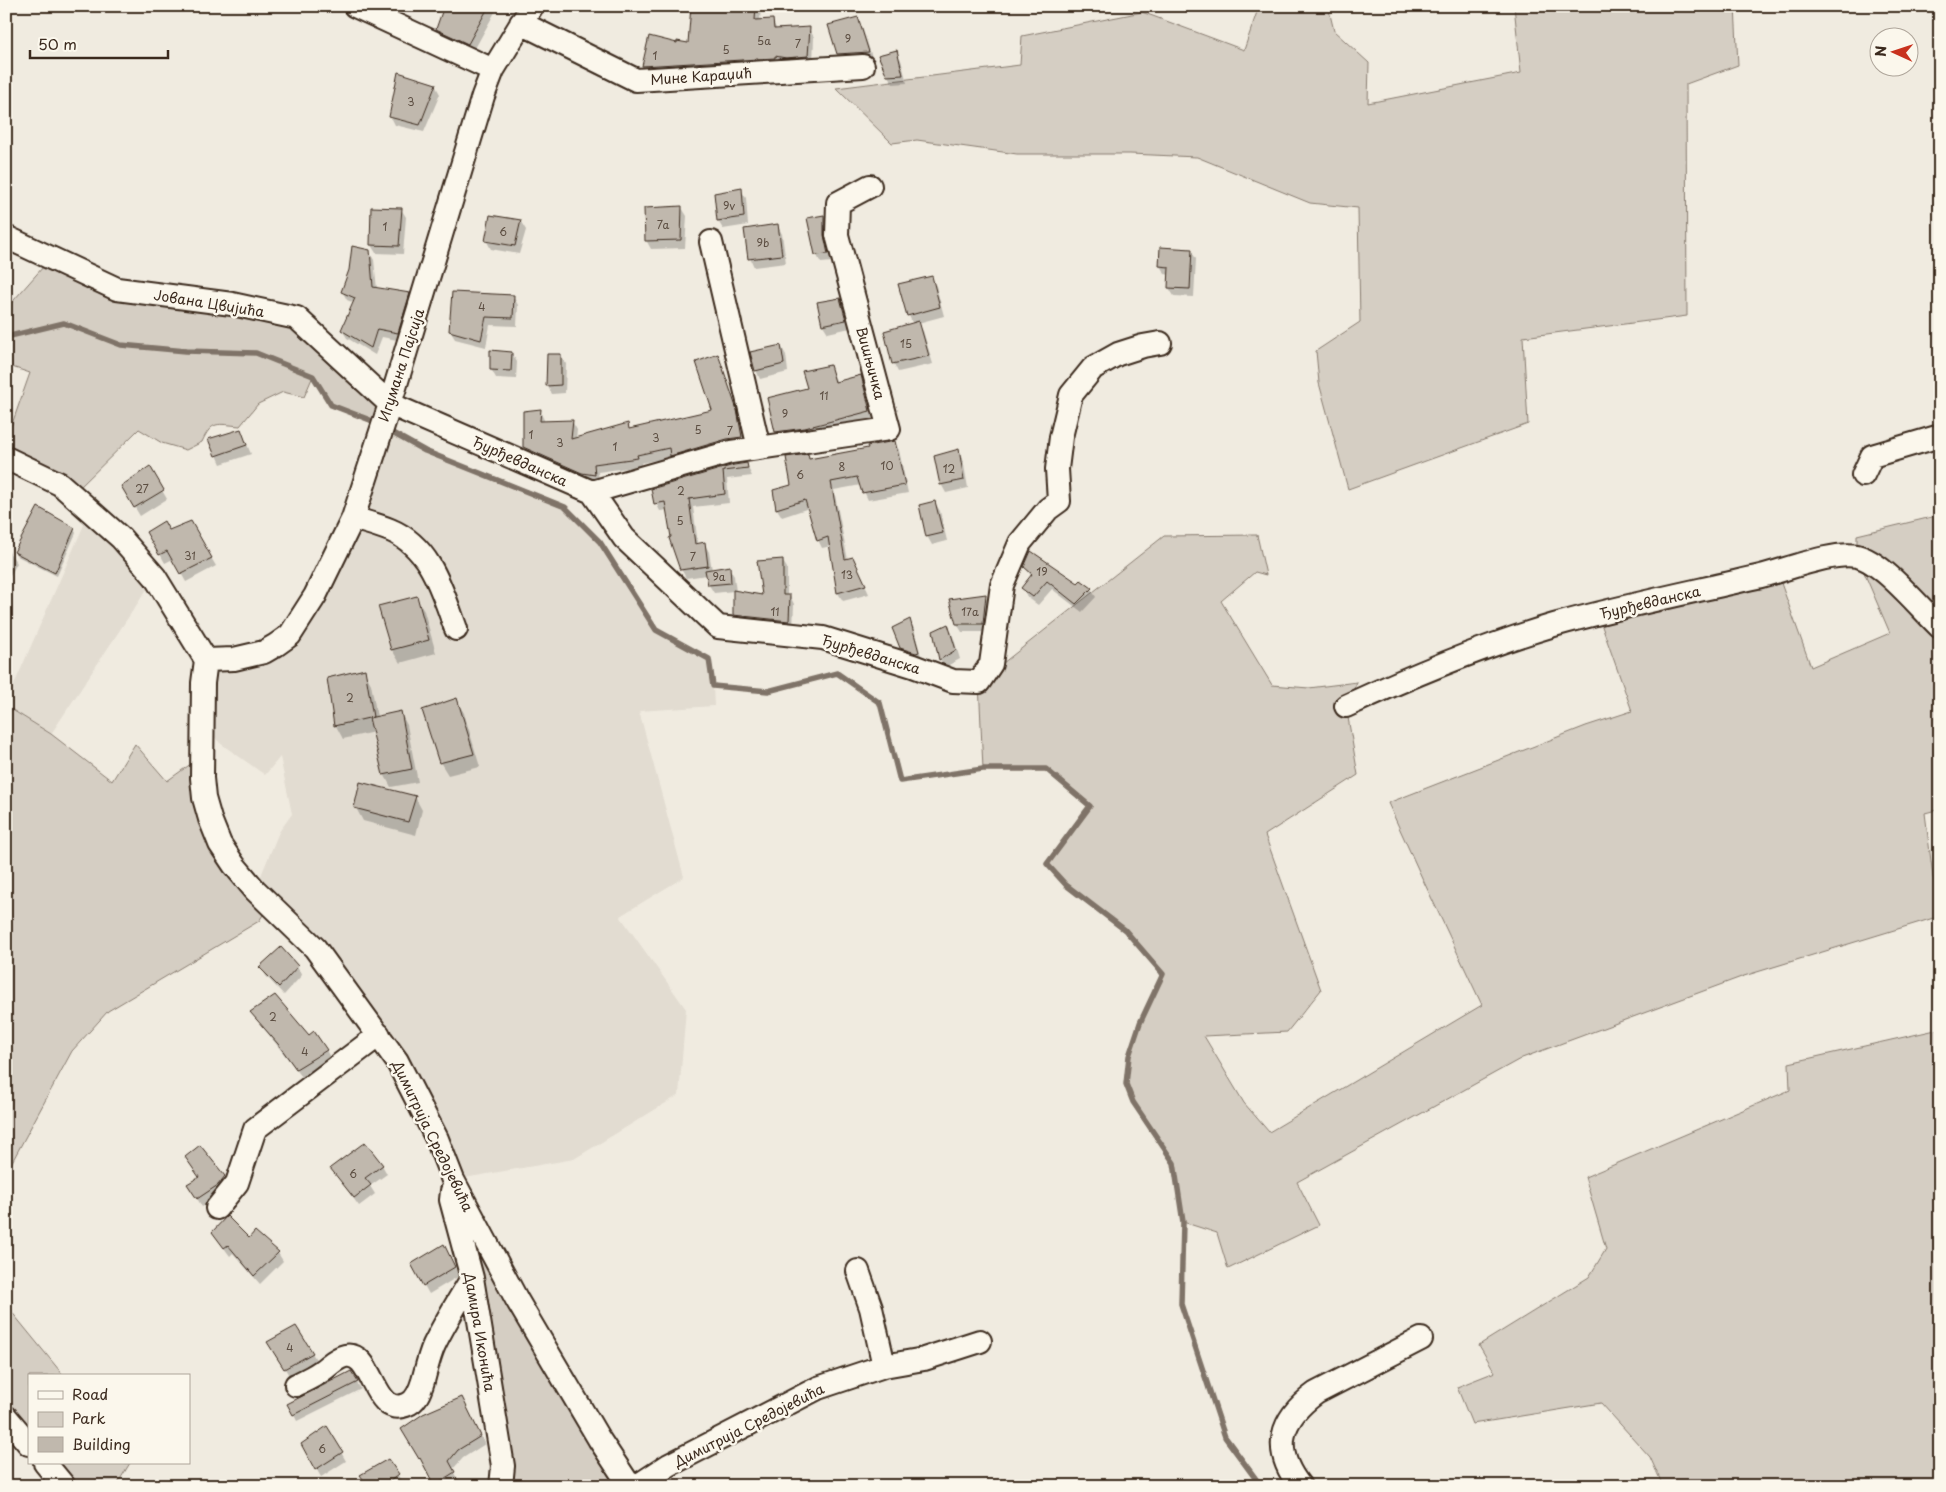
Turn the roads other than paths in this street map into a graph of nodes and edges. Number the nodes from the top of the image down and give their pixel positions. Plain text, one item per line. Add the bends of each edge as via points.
1 (355, 6) edge
2 (526, 15) edge
3 (863, 66) dead end
4 (493, 70) junction
5 (870, 186) dead end
6 (6, 237) edge
7 (711, 242) dead end
8 (1160, 343) dead end
9 (390, 404) junction
10 (1940, 436) edge
11 (759, 448) junction
12 (6, 458) edge
13 (1863, 475) dead end
14 (592, 492) junction
15 (353, 518) junction
16 (1940, 627) edge
17 (456, 629) dead end
18 (206, 660) junction
19 (1346, 706) dead end
20 (379, 1035) junction
21 (452, 1180) junction
22 (217, 1208) dead end
23 (858, 1271) dead end
24 (472, 1278) junction
25 (1421, 1339) dead end
26 (980, 1341) dead end
27 (884, 1366) junction
28 (296, 1385) dead end
29 (6, 1417) edge
30 (28, 1443) edge
31 (46, 1464) edge
32 (64, 1486) edge
33 (501, 1486) edge
34 (630, 1486) edge
35 (638, 1486) edge
36 (1300, 1486) edge

1 - 4 street
2 - 3 street, Мине Караџић via 636,80
2 - 4 street, Игумана Пајсија
4 - 9 street, Игумана Пајсија via 482,96
5 - 11 street, Вишњичка via 838,203 837,234 889,429
6 - 9 street, Јована Цвијића via 117,289 232,304 297,318
7 - 11 street
8 - 14 street, Ђурђевданска via 1118,354 1093,368 1071,395 1060,437 1059,501 1048,509 1020,543 1002,585 991,664 979,682 953,681 824,638 718,628 624,538
9 - 14 street, Ђурђевданска
9 - 15 street, Игумана Пајсија
10 - 13 street via 1872,456
11 - 14 street, Вишњичка via 731,452
12 - 18 street via 60,484 121,538 155,577
15 - 17 street via 390,530 413,544 433,570
15 - 18 street, Игумана Пајсија via 315,596 290,635 264,652 234,659
16 - 19 street, Ђурђевданска via 1881,569 1856,556 1831,556 1553,626 1416,675
18 - 20 street, Димитрија Средојевића via 202,778 204,798 220,844 255,890 315,948
20 - 21 street, Димитрија Средојевића via 398,1061 437,1139
20 - 22 street via 255,1129 237,1183
21 - 24 street, Дамира Иконића via 452,1200
21 - 34 street, Димитрија Средојевића via 522,1308
23 - 27 street via 871,1308
24 - 28 street via 434,1346 419,1394 409,1405 398,1408 390,1405 381,1397 362,1363 352,1356 344,1356
24 - 33 street, Дамира Иконића via 504,1466
25 - 36 street via 1316,1393 1290,1417 1283,1446 1286,1463
26 - 27 street, Димитрија Средојевића via 924,1359
27 - 35 street, Димитрија Средојевића via 826,1385 786,1403 669,1465
29 - 30 street
31 - 32 street

